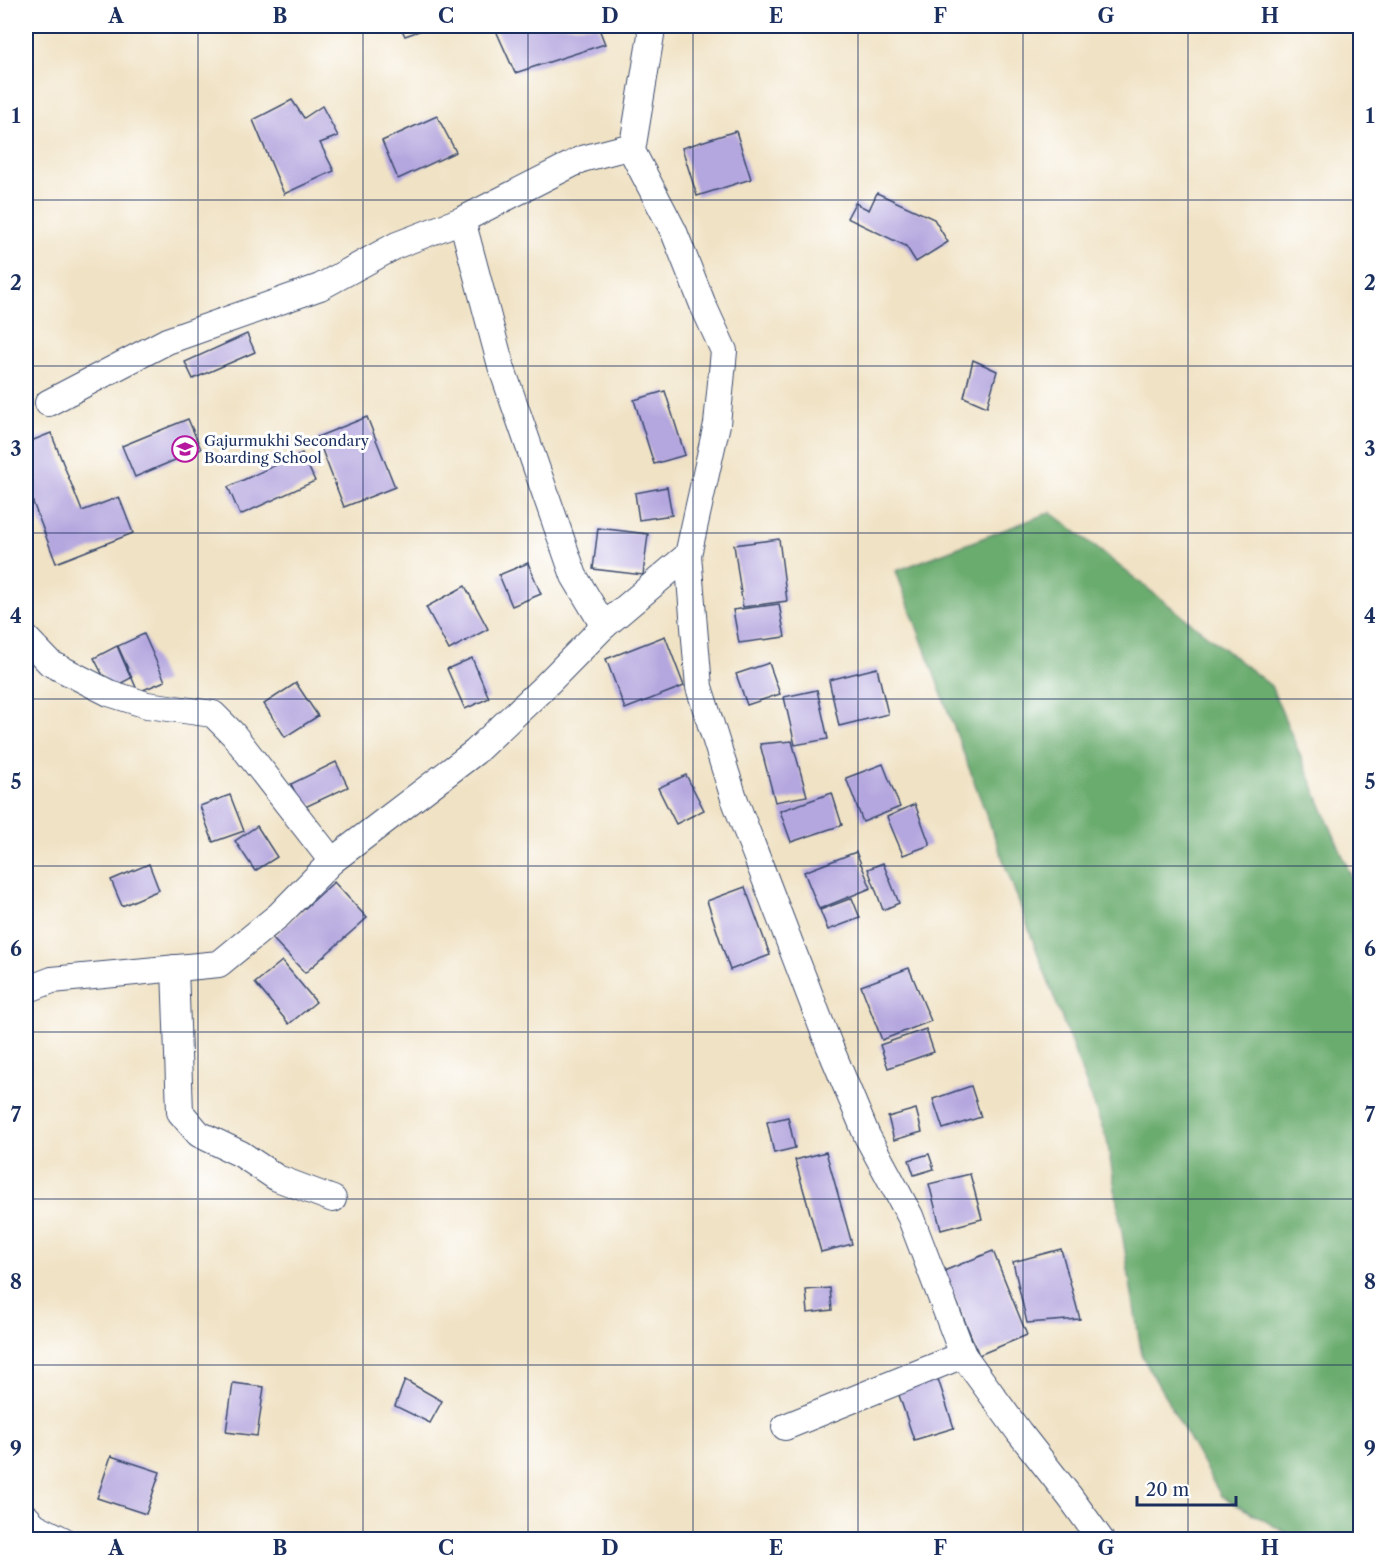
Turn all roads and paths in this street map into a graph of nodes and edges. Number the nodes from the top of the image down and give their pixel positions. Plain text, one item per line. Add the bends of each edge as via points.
1 (651, 26) edge
2 (632, 151) junction
3 (462, 220) junction
4 (48, 403) dead end
5 (688, 555) junction
6 (603, 626) junction
7 (26, 638) edge
8 (332, 861) junction
9 (175, 968) junction
10 (26, 990) edge
11 (333, 1199) dead end
12 (963, 1355) junction
13 (785, 1427) dead end
14 (26, 1516) edge
15 (63, 1539) edge
16 (1101, 1539) edge

1 - 2 street
2 - 3 street via 632,146 582,159
2 - 5 street via 674,232 724,351 717,424
3 - 4 street via 397,245 320,287 167,341
3 - 6 street via 501,366 574,576
5 - 6 street
5 - 12 street via 699,687 734,798 862,1126 910,1216
6 - 8 street via 475,752
7 - 8 street via 50,663 109,693 147,705 213,714
8 - 9 street via 279,915 219,964
9 - 10 street via 52,980
9 - 11 street via 180,1112 199,1134 241,1154 277,1178
12 - 13 street
12 - 16 street
14 - 15 street via 35,1526

